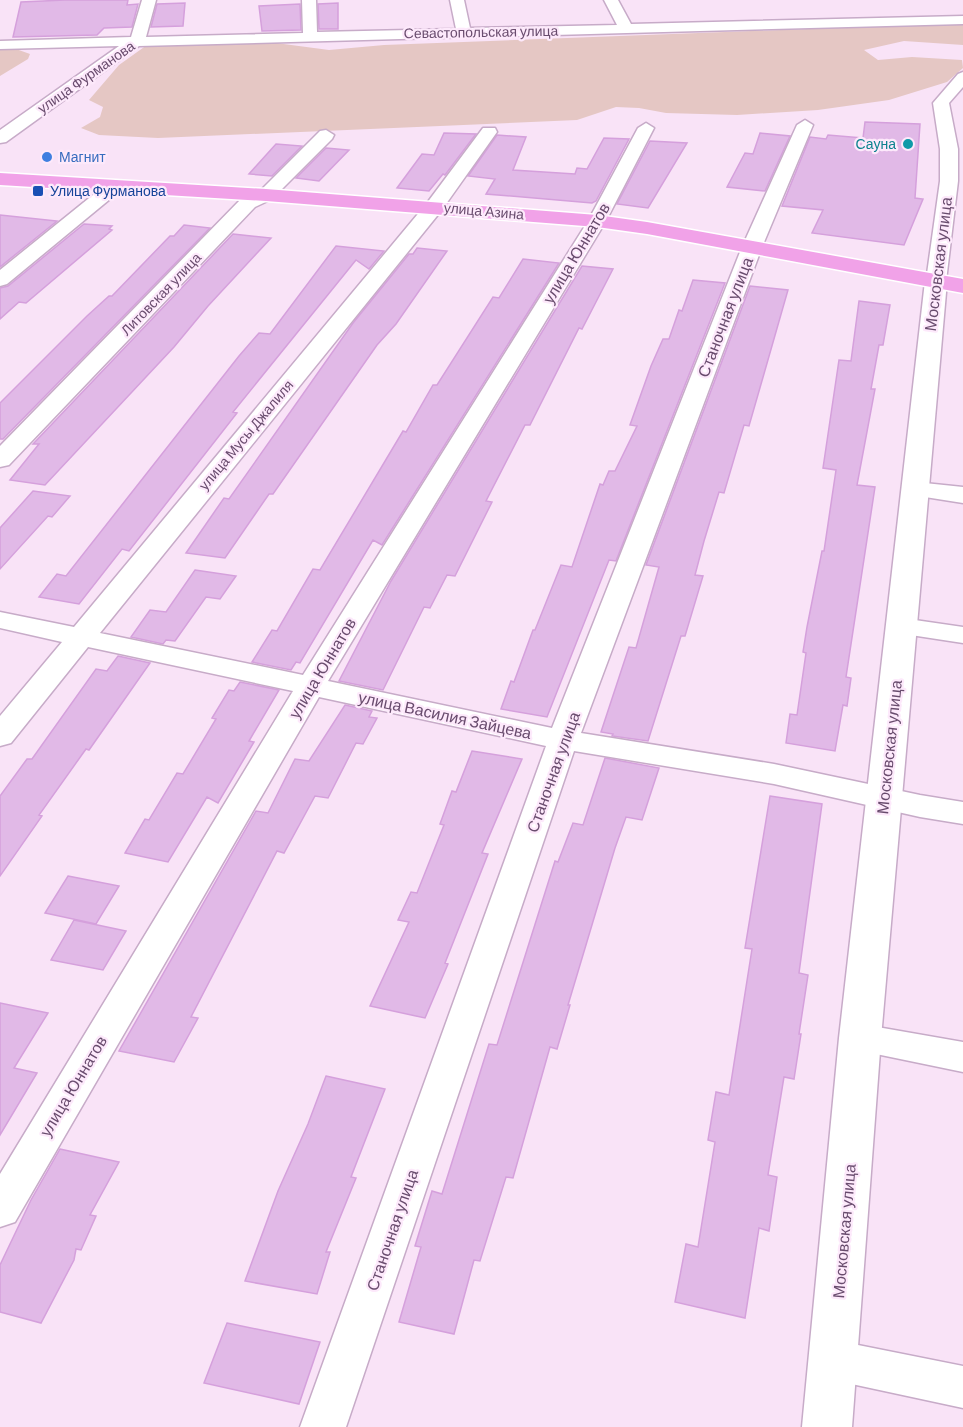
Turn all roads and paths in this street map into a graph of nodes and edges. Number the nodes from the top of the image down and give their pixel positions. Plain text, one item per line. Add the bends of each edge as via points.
1 (149, 0) edge
2 (309, 0) edge
3 (456, 0) edge
4 (612, 0) edge
5 (948, 6) dead end
6 (771, 8) dead end
7 (963, 20) edge
8 (783, 24) junction
9 (626, 28) junction
10 (464, 32) junction
11 (310, 36) junction
12 (138, 40) junction
13 (0, 45) edge
14 (963, 76) edge
15 (941, 111) junction
16 (963, 111) edge
17 (806, 125) dead end
18 (646, 128) dead end
19 (489, 132) dead end
20 (326, 135) dead end
21 (0, 138) edge
22 (956, 150) edge
23 (0, 180) edge
24 (956, 183) edge
25 (115, 186) junction
26 (266, 195) junction
27 (954, 204) edge
28 (435, 207) junction
29 (597, 221) junction
30 (752, 247) junction
31 (0, 280) edge
32 (950, 283) edge
33 (0, 460) edge
34 (915, 489) junction
35 (963, 495) edge
36 (0, 620) edge
37 (902, 626) junction
38 (963, 635) edge
39 (80, 636) junction
40 (310, 687) junction
41 (0, 736) edge
42 (563, 740) junction
43 (884, 797) junction
44 (963, 813) edge
45 (860, 1038) junction
46 (963, 1057) edge
47 (0, 1210) edge
48 (833, 1360) junction
49 (963, 1387) edge
50 (323, 1427) edge
51 (827, 1427) edge

1 - 12 street, улица Фурманова
2 - 11 street
3 - 10 street
4 - 9 street
5 - 7 street
6 - 8 street
7 - 8 street, Севастопольская улица
8 - 9 street, Севастопольская улица
9 - 10 street, Севастопольская улица
10 - 11 street, Севастопольская улица
11 - 12 street, Севастопольская улица
12 - 13 street, Севастопольская улица
12 - 21 street, улица Фурманова
14 - 15 street via 941,103
15 - 16 street
15 - 22 street, Московская улица
17 - 30 street, Станочная улица
18 - 29 street, улица Юннатов
19 - 28 street, улица Мусы Джалиля
20 - 26 street, Литовская улица
22 - 24 street, Московская улица
23 - 25 main road, улица Азина
24 - 27 street, Московская улица
25 - 26 main road, улица Азина
25 - 31 street
26 - 28 main road, улица Азина
26 - 33 street, Литовская улица via 248,202
27 - 32 street, Московская улица
28 - 29 main road, улица Азина
28 - 39 street, улица Мусы Джалиля
29 - 30 main road, улица Азина
29 - 40 street, улица Юннатов
30 - 32 main road, улица Азина
30 - 42 street, Станочная улица
32 - 34 street, Московская улица
34 - 35 street
34 - 37 street, Московская улица
36 - 39 street, улица Василия Зайцева
37 - 38 street
37 - 43 street, Московская улица
39 - 40 street, улица Василия Зайцева
39 - 41 street, улица Мусы Джалиля
40 - 42 street, улица Василия Зайцева
40 - 47 street, улица Юннатов
42 - 43 street, улица Василия Зайцева via 774,774
42 - 50 street, Станочная улица
43 - 44 street, улица Василия Зайцева
43 - 45 street, Московская улица
45 - 46 street
45 - 48 street, Московская улица
48 - 49 street
48 - 51 street, Московская улица

